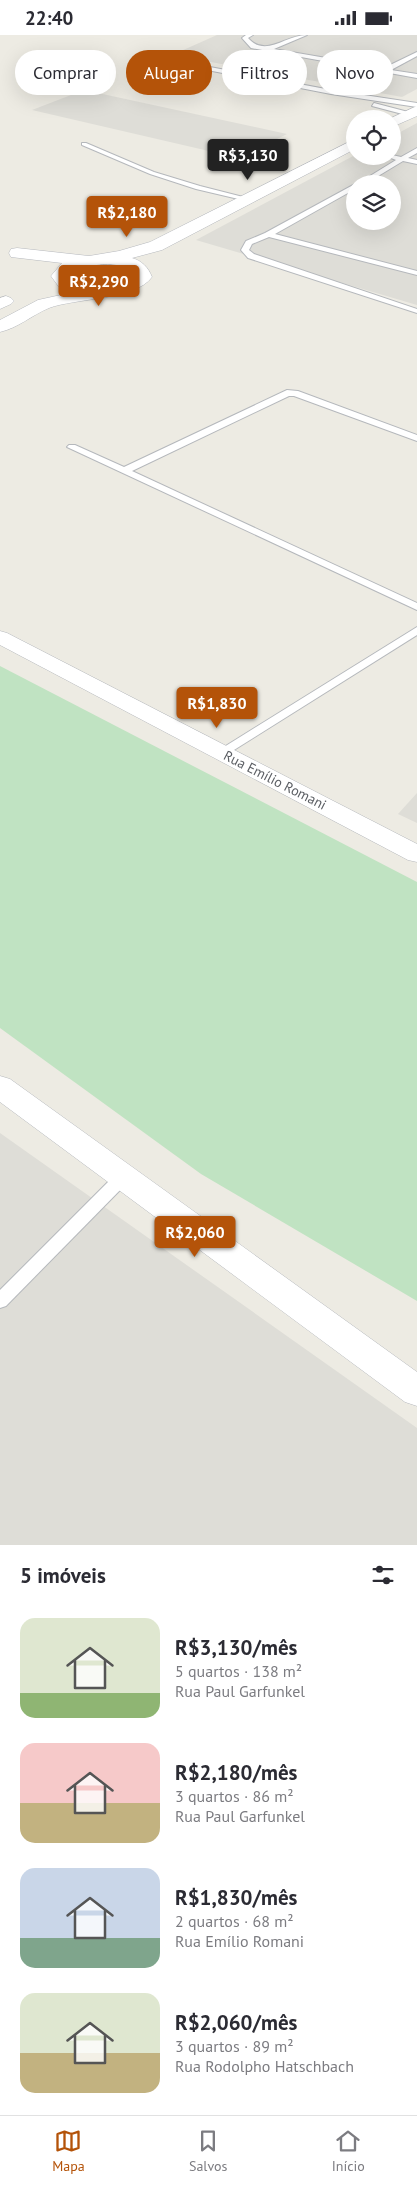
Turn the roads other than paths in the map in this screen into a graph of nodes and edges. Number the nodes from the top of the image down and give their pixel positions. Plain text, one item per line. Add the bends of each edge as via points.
1 (250, 35) edge
2 (304, 35) edge
3 (268, 49) junction
4 (417, 53) edge
5 (317, 58) edge
6 (393, 66) edge
7 (212, 69) edge
8 (393, 72) edge
9 (417, 76) edge
10 (317, 89) edge
11 (340, 95) edge
12 (345, 95) edge
13 (415, 110) edge
14 (401, 118) edge
15 (84, 144) dead end
16 (346, 149) edge
17 (417, 150) edge
18 (401, 158) edge
19 (404, 159) junction
20 (417, 162) edge
21 (376, 175) edge
22 (346, 191) edge
23 (247, 199) junction
24 (268, 235) junction
25 (2, 245) dead end
26 (156, 246) junction
27 (17, 253) junction
28 (105, 259) junction
29 (87, 261) junction
30 (142, 271) junction
31 (417, 273) edge
32 (60, 278) junction
33 (106, 291) junction
34 (44, 304) junction
35 (416, 311) edge
36 (0, 327) edge
37 (417, 439) edge
38 (72, 447) dead end
39 (124, 471) junction
40 (417, 607) edge
41 (417, 630) edge
42 (0, 637) edge
43 (222, 753) junction
44 (417, 854) edge
45 (0, 1087) edge
46 (123, 1177) junction
47 (0, 1301) edge
48 (417, 1391) edge

1 - 3 lane via 245,38 252,47
2 - 3 lane
3 - 5 lane
4 - 6 lane
7 - 10 lane
8 - 9 lane
11 - 13 lane
12 - 13 lane
13 - 14 main road
15 - 23 lane via 152,173
16 - 23 main road
17 - 19 lane
18 - 19 lane
19 - 20 lane
19 - 21 lane
22 - 24 lane
23 - 26 main road
24 - 31 lane
24 - 35 lane via 249,243 245,250 251,256
25 - 27 main road
26 - 28 main road
26 - 30 main road
27 - 29 main road
27 - 32 main road
28 - 29 main road
28 - 30 main road via 129,263
29 - 32 main road via 67,267
30 - 33 main road via 143,277 131,286
32 - 33 main road via 73,287
32 - 34 main road via 55,293
33 - 34 main road
34 - 36 main road
37 - 39 lane via 295,393 287,393
38 - 39 lane
39 - 40 lane
41 - 43 lane
42 - 43 street, Rua Emílio Romani
43 - 44 street, Rua Emílio Romani
45 - 46 street
46 - 47 lane
46 - 48 street

